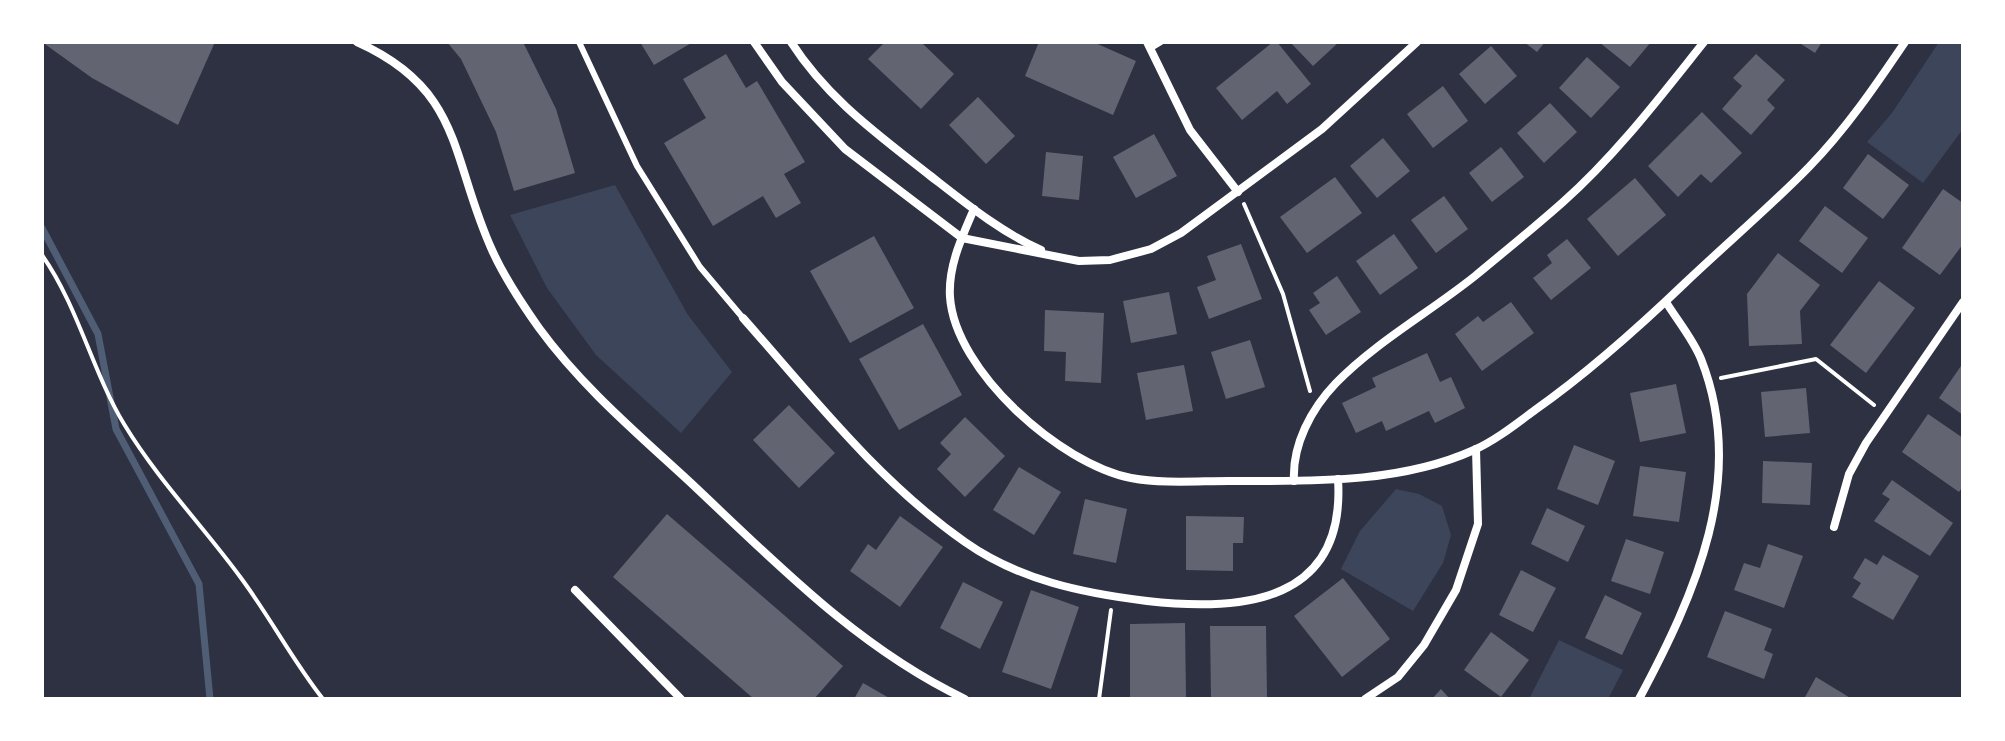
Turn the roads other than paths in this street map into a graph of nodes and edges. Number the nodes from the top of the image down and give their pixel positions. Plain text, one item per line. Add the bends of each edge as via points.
1 (357, 42) edge
2 (579, 42) edge
3 (754, 42) edge
4 (791, 42) edge
5 (1161, 42) edge
6 (1417, 42) edge
7 (1704, 42) edge
8 (1905, 42) edge
9 (1149, 45) edge
10 (1238, 192) junction
11 (974, 209) junction
12 (962, 238) junction
13 (1049, 254) junction
14 (1666, 302) junction
15 (1963, 302) edge
16 (743, 318) joint
17 (1476, 449) junction
18 (1338, 479) junction
19 (1294, 481) junction
20 (1834, 527) dead end
21 (575, 590) dead end
22 (681, 699) edge
23 (965, 699) edge
24 (1365, 699) edge
25 (1639, 699) edge

1 - 23 street via 396,61 442,114 492,250 538,327 580,380 865,641
2 - 16 lane via 637,166 700,267
3 - 12 street via 782,82 845,149
4 - 11 street via 844,109
5 - 9 lane
6 - 10 street via 1322,129
7 - 19 street via 1566,200 1355,366 1315,409 1293,464
8 - 14 street via 1809,167
9 - 10 street via 1190,130
10 - 13 street via 1151,249 1095,260
11 - 12 street
11 - 13 street
12 - 13 street
12 - 19 street via 951,271 956,331 971,360 1024,419 1078,455 1129,478
14 - 17 street via 1558,395
14 - 25 street via 1700,356 1719,457 1714,521 1704,561
15 - 20 street via 1849,474
16 - 18 street via 916,503 965,542 1044,582 1186,606 1248,604 1275,596 1323,557 1336,531
17 - 18 street via 1427,468
17 - 24 street via 1478,524 1456,590 1398,677
18 - 19 street
21 - 22 street

